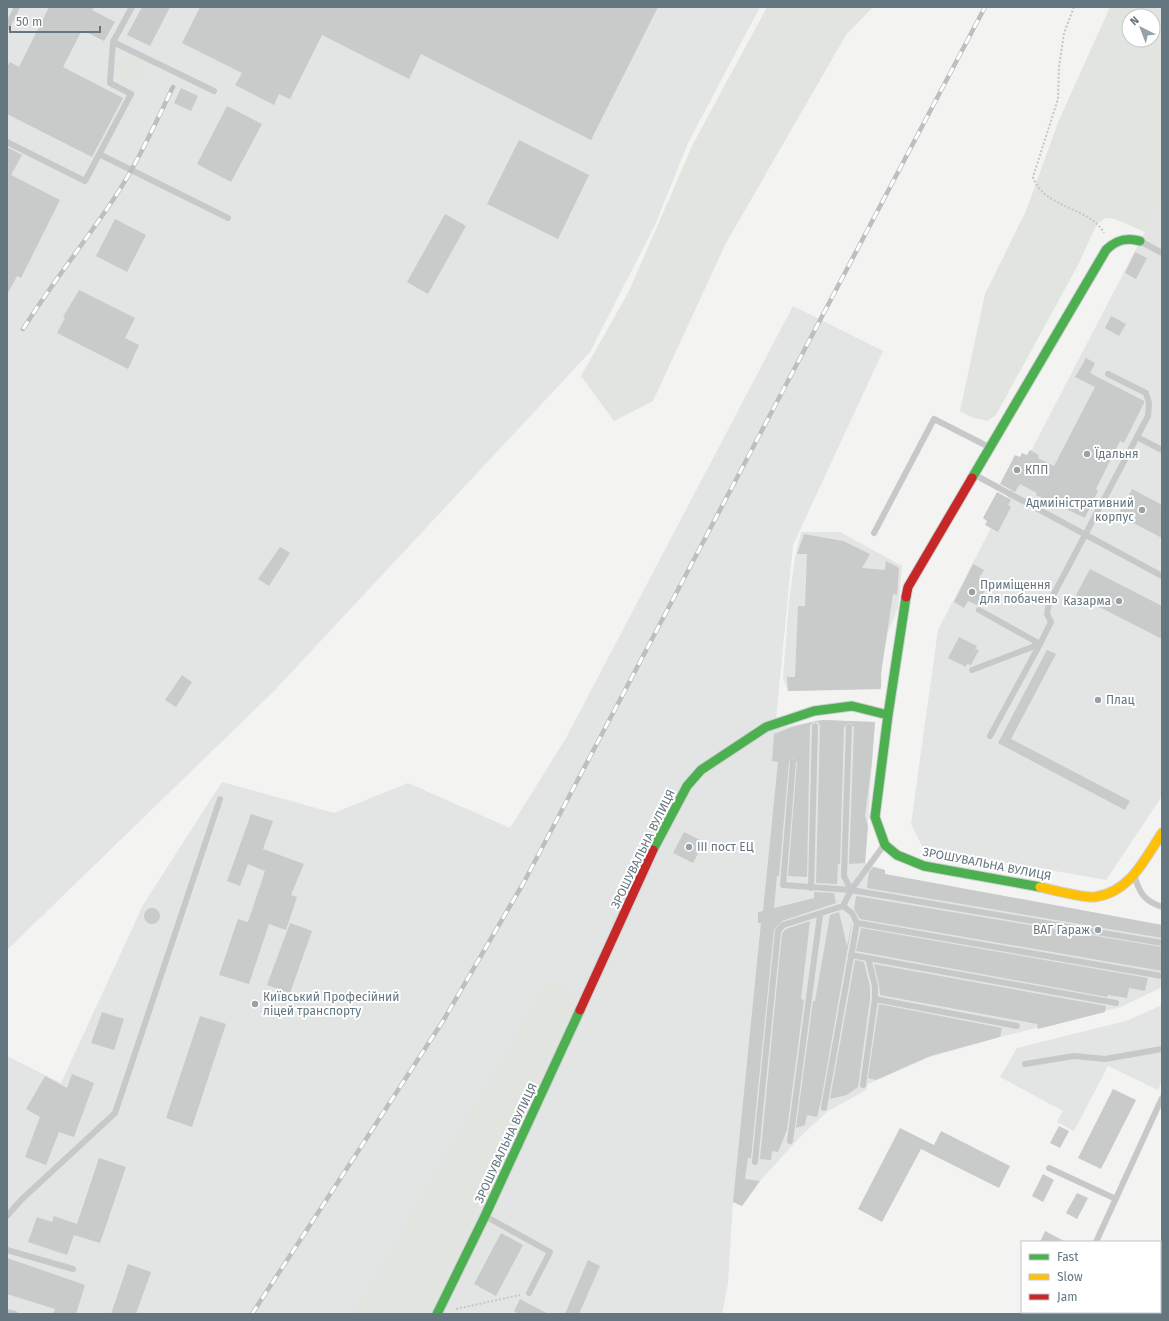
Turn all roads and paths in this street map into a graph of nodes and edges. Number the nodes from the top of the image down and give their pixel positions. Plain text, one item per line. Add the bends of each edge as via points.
1 (17, 7) edge
2 (132, 7) edge
3 (1074, 7) edge
4 (7, 27) edge
5 (114, 42) junction
6 (214, 91) dead end
7 (7, 142) edge
8 (99, 154) junction
9 (228, 218) dead end
10 (1140, 241) joint
11 (1106, 250) junction
12 (1162, 253) edge
13 (1108, 374) dead end
14 (1137, 436) junction
15 (989, 447) junction
16 (1162, 450) edge
17 (974, 474) junction
18 (874, 533) dead end
19 (1086, 534) junction
20 (1162, 576) edge
21 (979, 610) dead end
22 (1040, 644) junction
23 (972, 670) dead end
24 (888, 715) junction
25 (815, 726) dead end
26 (849, 727) dead end
27 (990, 736) dead end
28 (793, 762) dead end
29 (220, 799) dead end
30 (1162, 833) edge
31 (884, 845) junction
32 (1134, 876) junction
33 (811, 888) junction
34 (851, 890) junction
35 (843, 906) junction
36 (1162, 906) edge
37 (820, 915) junction
38 (856, 923) junction
39 (1162, 943) edge
40 (851, 955) junction
41 (868, 958) junction
42 (1162, 976) edge
43 (875, 999) junction
44 (1116, 1003) dead end
45 (1017, 1026) dead end
46 (1162, 1049) edge
47 (1024, 1064) dead end
48 (863, 1085) dead end
49 (1162, 1098) edge
50 (824, 1108) dead end
51 (790, 1141) dead end
52 (755, 1162) dead end
53 (1049, 1168) dead end
54 (1116, 1199) junction
55 (7, 1216) edge
56 (485, 1216) junction
57 (1096, 1241) edge
58 (7, 1250) edge
59 (72, 1269) dead end
60 (529, 1293) joint
61 (7, 1312) edge
62 (438, 1313) edge
63 (15, 1314) edge

1 - 4 lane
2 - 5 lane
3 - 11 path via 1064,33 1058,99 1033,177 1036,185 1050,197 1097,224 1106,237
5 - 6 lane
5 - 8 lane via 110,83 130,94
7 - 8 lane via 85,181
8 - 9 lane
10 - 11 street via 1132,238 1123,239 1114,242
10 - 12 lane
11 - 15 street
13 - 14 lane via 1146,393 1149,403 1148,416
14 - 16 lane
14 - 19 lane
15 - 17 street
15 - 18 lane via 934,419
17 - 19 lane
17 - 24 street via 908,587
19 - 20 lane
19 - 22 lane via 1049,603 1048,614 1051,622
21 - 22 lane
22 - 23 lane
22 - 27 lane
24 - 31 street via 876,817
24 - 56 street, ЗРОШУВАЛЬНА ВУЛИЦЯ via 852,706 814,711 789,718 742,742 701,770 686,786
25 - 33 lane
26 - 34 lane via 844,876
28 - 33 lane via 784,885
29 - 55 lane via 115,1113
30 - 32 street, ЗРОШУВАЛЬНА ВУЛИЦЯ
31 - 32 street, ЗРОШУВАЛЬНА ВУЛИЦЯ via 897,855 924,866 1094,897 1118,890
31 - 34 lane
32 - 36 lane via 1139,893
33 - 34 lane
34 - 35 lane
34 - 39 lane
35 - 37 lane
35 - 38 lane via 852,913
37 - 51 lane
37 - 52 lane via 784,925 778,931
38 - 40 lane
38 - 42 lane
40 - 41 lane
40 - 50 lane
41 - 43 lane via 875,986
41 - 44 lane
43 - 45 lane
43 - 48 lane
46 - 47 lane via 1105,1059 1074,1056
49 - 54 lane
53 - 54 lane
54 - 57 lane
56 - 60 lane via 550,1252
56 - 62 street, ЗРОШУВАЛЬНА ВУЛИЦЯ
58 - 59 lane
60 - 62 path
61 - 63 lane

